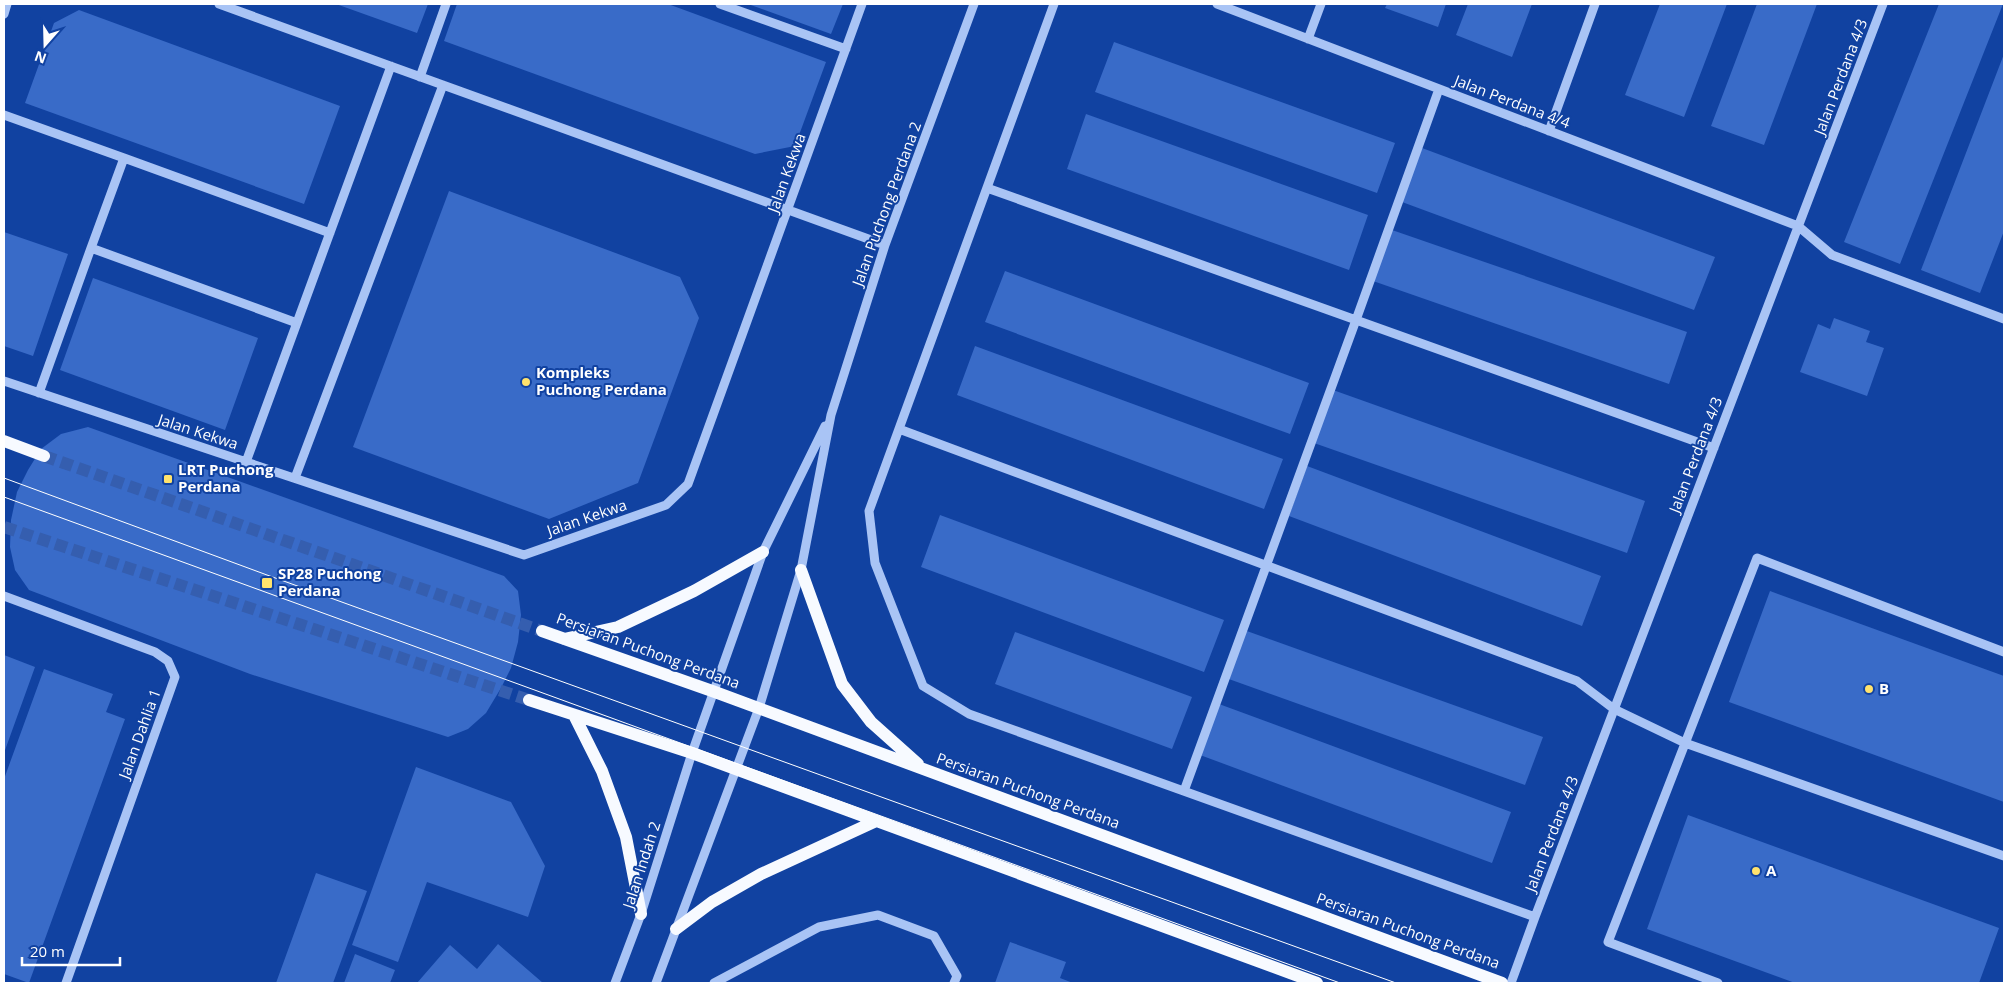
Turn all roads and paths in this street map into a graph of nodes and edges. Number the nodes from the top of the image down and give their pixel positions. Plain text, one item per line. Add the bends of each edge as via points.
1 (8, 4) edge
2 (219, 4) edge
3 (446, 4) edge
4 (720, 4) edge
5 (862, 4) edge
6 (974, 4) edge
7 (1054, 4) edge
8 (1217, 4) edge
9 (1321, 4) edge
10 (1595, 4) edge
11 (1883, 4) edge
12 (4, 14) edge
13 (1308, 39) junction
14 (846, 49) junction
15 (391, 66) junction
16 (420, 77) junction
17 (443, 85) junction
18 (1439, 89) junction
19 (4, 115) edge
20 (1549, 131) junction
21 (124, 158) junction
22 (987, 188) junction
23 (788, 210) junction
24 (1798, 226) junction
25 (330, 232) junction
26 (885, 245) junction
27 (92, 248) junction
28 (2004, 319) edge
29 (1356, 320) junction
30 (297, 323) junction
31 (4, 381) edge
32 (39, 393) junction
33 (831, 415) junction
34 (899, 429) junction
35 (4, 441) edge
36 (1714, 448) junction
37 (44, 456) tunnel mouth
38 (246, 462) junction
39 (295, 478) junction
40 (763, 552) junction
41 (1265, 566) junction
42 (802, 570) junction
43 (4, 596) edge
44 (542, 630) tunnel mouth
45 (564, 638) junction
46 (2004, 652) edge
47 (715, 692) junction
48 (529, 700) tunnel mouth
49 (759, 708) junction
50 (1614, 709) junction
51 (574, 715) junction
52 (1686, 743) junction
53 (692, 753) junction
54 (924, 769) junction
55 (736, 770) junction
56 (1184, 791) junction
57 (876, 821) junction
58 (2004, 856) edge
59 (641, 914) junction
60 (1535, 917) junction
61 (676, 929) junction
62 (956, 980) edge
63 (66, 983) edge
64 (615, 983) edge
65 (656, 983) edge
66 (714, 983) edge
67 (1317, 983) edge
68 (1502, 983) edge
69 (1512, 983) edge
70 (1718, 983) edge

1 - 12 street
2 - 15 street
3 - 16 street
4 - 14 street
5 - 14 street, Jalan Kekwa
6 - 26 street, Jalan Puchong Perdana 2
7 - 22 street
8 - 13 street, Jalan Perdana 4/4
9 - 13 street
10 - 20 street
11 - 24 street, Jalan Perdana 4/3
13 - 18 street, Jalan Perdana 4/4
14 - 23 street, Jalan Kekwa
15 - 16 street
15 - 25 street
16 - 17 street
17 - 23 street
17 - 39 street
18 - 20 street, Jalan Perdana 4/4
18 - 29 street
19 - 21 street
20 - 24 street, Jalan Perdana 4/4
21 - 25 street
21 - 27 street
22 - 29 street
22 - 34 street
23 - 26 street
23 - 39 street, Jalan Kekwa via 688,484 666,505 524,555
24 - 28 street, Jalan Perdana 4/4 via 1832,254
24 - 36 street, Jalan Perdana 4/3
25 - 30 street
26 - 33 street, Jalan Puchong Perdana 2
27 - 30 street
27 - 32 street
29 - 36 street
29 - 41 street
30 - 38 street
31 - 32 street, Jalan Kekwa
32 - 38 street, Jalan Kekwa
33 - 40 street, Jalan Puchong Perdana 2
33 - 42 street, Jalan Puchong Perdana 2
34 - 41 street
34 - 56 street via 869,511 875,563 923,686 969,714
35 - 37 main road
36 - 50 street, Jalan Perdana 4/3
38 - 39 street, Jalan Kekwa
40 - 45 main road via 694,591 618,627
40 - 47 street, Jalan Puchong Perdana 2
41 - 50 street via 1577,681
41 - 56 street
42 - 49 street, Jalan Puchong Perdana 2
42 - 54 main road via 842,684 871,722
43 - 63 street, Jalan Dahlia 1 via 155,652 168,661 175,677
44 - 45 main road, Persiaran Puchong Perdana
45 - 47 main road, Persiaran Puchong Perdana
46 - 52 street via 1758,558
47 - 49 main road, Persiaran Puchong Perdana
47 - 53 street, Jalan Indah 2
48 - 51 main road
49 - 54 main road, Persiaran Puchong Perdana
49 - 55 street, Jalan Puchong Perdana 2
50 - 52 street
50 - 60 street, Jalan Perdana 4/3
51 - 53 main road
51 - 59 main road via 602,771 626,837
52 - 58 street
52 - 70 street via 1608,942
53 - 55 main road
53 - 59 street, Jalan Indah 2
54 - 68 main road, Persiaran Puchong Perdana
55 - 57 main road
55 - 61 street
56 - 60 street
57 - 61 main road via 761,874 712,902
57 - 67 main road
59 - 64 street, Jalan Indah 2
60 - 69 street, Jalan Perdana 4/3
61 - 65 street
62 - 66 street via 934,936 878,915 819,927

